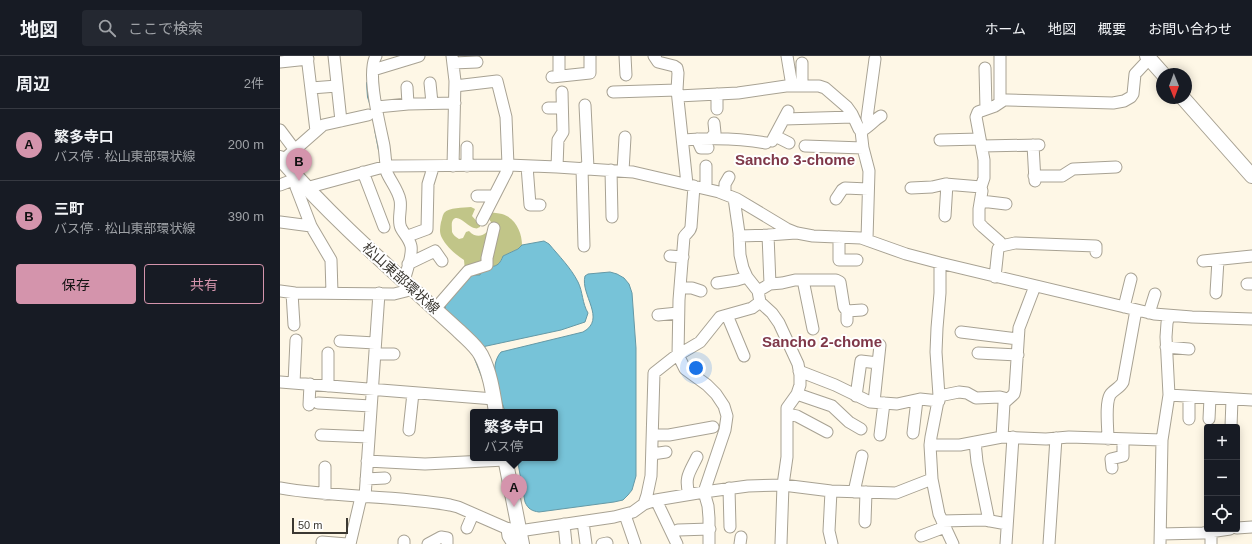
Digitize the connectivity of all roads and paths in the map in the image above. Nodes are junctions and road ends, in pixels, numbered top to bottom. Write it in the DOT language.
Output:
graph roads {
  1 [pos="334,56"];
  2 [pos="376,56"];
  3 [pos="419,56"];
  4 [pos="559,56"];
  5 [pos="590,56"];
  6 [pos="625,56"];
  7 [pos="654,56"];
  8 [pos="787,56"];
  9 [pos="1000,56"];
  10 [pos="308,57"];
  11 [pos="1148,57"];
  12 [pos="875,59"];
  13 [pos="453,60"];
  14 [pos="280,62"];
  15 [pos="477,62"];
  16 [pos="802,63"];
  17 [pos="985,68"];
  18 [pos="1158,68"];
  19 [pos="373,70"];
  20 [pos="626,75"];
  21 [pos="430,83"];
  22 [pos="338,86"];
  23 [pos="455,86"];
  24 [pos="797,86"];
  25 [pos="407,87"];
  26 [pos="311,88"];
  27 [pos="562,92"];
  28 [pos="613,92"];
  29 [pos="678,93"];
  30 [pos="717,94"];
  31 [pos="1000,102"];
  32 [pos="432,103"];
  33 [pos="455,103"];
  34 [pos="408,104"];
  35 [pos="1189,104"];
  36 [pos="585,105"];
  37 [pos="548,108"];
  38 [pos="562,108"];
  39 [pos="717,109"];
  40 [pos="986,109"];
  41 [pos="372,111"];
  42 [pos="881,116"];
  43 [pos="853,117"];
  44 [pos="341,121"];
  45 [pos="714,123"];
  46 [pos="865,127"];
  47 [pos="280,130"];
  48 [pos="316,131"];
  49 [pos="625,137"];
  50 [pos="683,140"];
  51 [pos="771,140"];
  52 [pos="940,140"];
  53 [pos="981,142"];
  54 [pos="710,143"];
  55 [pos="790,143"];
  56 [pos="805,146"];
  57 [pos="467,147"];
  58 [pos="864,148"];
  59 [pos="295,150"];
  60 [pos="281,160"];
  61 [pos="508,165"];
  62 [pos="387,166"];
  63 [pos="433,166"];
  64 [pos="453,166"];
  65 [pos="467,166"];
  66 [pos="527,166"];
  67 [pos="706,166"];
  68 [pos="557,167"];
  69 [pos="1116,167"];
  70 [pos="585,168"];
  71 [pos="611,170"];
  72 [pos="623,171"];
  73 [pos="363,172"];
  74 [pos="1252,176"];
  75 [pos="729,177"];
  76 [pos="301,183"];
  77 [pos="947,184"];
  78 [pos="690,185"];
  79 [pos="280,186"];
  80 [pos="981,187"];
  81 [pos="706,188"];
  82 [pos="868,188"];
  83 [pos="911,188"];
  84 [pos="476,196"];
  85 [pos="494,196"];
  86 [pos="730,196"];
  87 [pos="836,199"];
  88 [pos="981,201"];
  89 [pos="1006,204"];
  90 [pos="540,205"];
  91 [pos="945,216"];
  92 [pos="612,217"];
  93 [pos="482,220"];
  94 [pos="280,222"];
  95 [pos="311,226"];
  96 [pos="384,227"];
  97 [pos="494,228"];
  98 [pos="797,233"];
  99 [pos="408,236"];
  100 [pos="739,236"];
  101 [pos="768,236"];
  102 [pos="839,237"];
  103 [pos="867,239"];
  104 [pos="583,246"];
  105 [pos="1001,246"];
  106 [pos="1096,252"];
  107 [pos="670,256"];
  108 [pos="1252,256"];
  109 [pos="683,257"];
  110 [pos="857,260"];
  111 [pos="1218,260"];
  112 [pos="442,261"];
  113 [pos="1203,261"];
  114 [pos="940,263"];
  115 [pos="408,264"];
  116 [pos="747,277"];
  117 [pos="995,277"];
  118 [pos="1131,279"];
  119 [pos="803,280"];
  120 [pos="717,283"];
  121 [pos="407,284"];
  122 [pos="770,284"];
  123 [pos="1034,286"];
  124 [pos="681,288"];
  125 [pos="280,291"];
  126 [pos="701,291"];
  127 [pos="292,293"];
  128 [pos="332,293"];
  129 [pos="378,293"];
  130 [pos="1216,293"];
  131 [pos="1155,294"];
  132 [pos="759,297"];
  133 [pos="1124,307"];
  134 [pos="435,309"];
  135 [pos="862,310"];
  136 [pos="1136,310"];
  137 [pos="678,313"];
  138 [pos="1149,313"];
  139 [pos="658,315"];
  140 [pos="728,315"];
  141 [pos="1169,316"];
  142 [pos="1252,319"];
  143 [pos="294,325"];
  144 [pos="813,329"];
  145 [pos="961,332"];
  146 [pos="1018,339"];
  147 [pos="296,340"];
  148 [pos="340,341"];
  149 [pos="880,345"];
  150 [pos="1166,347"];
  151 [pos="375,348"];
  152 [pos="1189,349"];
  153 [pos="328,353"];
  154 [pos="739,353"];
  155 [pos="978,353"];
  156 [pos="394,354"];
  157 [pos="678,355"];
  158 [pos="1018,355"];
  159 [pos="878,363"];
  160 [pos="799,371"];
  161 [pos="280,382"];
  162 [pos="294,383"];
  163 [pos="310,384"];
  164 [pos="328,386"];
  165 [pos="372,389"];
  166 [pos="413,393"];
  167 [pos="797,394"];
  168 [pos="1169,395"];
  169 [pos="856,396"];
  170 [pos="1189,397"];
  171 [pos="1210,398"];
  172 [pos="939,399"];
  173 [pos="1232,399"];
  174 [pos="917,400"];
  175 [pos="1006,400"];
  176 [pos="1252,400"];
  177 [pos="879,403"];
  178 [pos="371,406"];
  179 [pos="495,406"];
  180 [pos="787,414"];
  181 [pos="1189,419"];
  182 [pos="1209,419"];
  183 [pos="1232,424"];
  184 [pos="713,427"];
  185 [pos="861,429"];
  186 [pos="409,430"];
  187 [pos="827,432"];
  188 [pos="913,433"];
  189 [pos="321,435"];
  190 [pos="653,435"];
  191 [pos="880,435"];
  192 [pos="369,437"];
  193 [pos="1007,437"];
  194 [pos="1056,438"];
  195 [pos="1108,439"];
  196 [pos="1123,440"];
  197 [pos="1162,440"];
  198 [pos="975,442"];
  199 [pos="930,445"];
  200 [pos="666,452"];
  201 [pos="652,454"];
  202 [pos="862,456"];
  203 [pos="697,457"];
  204 [pos="367,461"];
  205 [pos="473,461"];
  206 [pos="505,461"];
  207 [pos="325,467"];
  208 [pos="1112,468"];
  209 [pos="385,478"];
  210 [pos="366,479"];
  211 [pos="932,479"];
  212 [pos="783,485"];
  213 [pos="280,488"];
  214 [pos="729,488"];
  215 [pos="831,491"];
  216 [pos="704,492"];
  217 [pos="860,492"];
  218 [pos="325,494"];
  219 [pos="689,494"];
  220 [pos="363,497"];
  221 [pos="656,500"];
  222 [pos="644,504"];
  223 [pos="473,514"];
  224 [pos="625,515"];
  225 [pos="989,521"];
  226 [pos="583,522"];
  227 [pos="865,522"];
  228 [pos="564,524"];
  229 [pos="944,524"];
  230 [pos="1007,524"];
  231 [pos="730,527"];
  232 [pos="1252,527"];
  233 [pos="467,528"];
  234 [pos="1240,528"];
  235 [pos="710,530"];
  236 [pos="1211,532"];
  237 [pos="672,533"];
  238 [pos="516,534"];
  239 [pos="921,536"];
  240 [pos="1160,539"];
  241 [pos="322,542"];
  242 [pos="451,542"];
  243 [pos="347,544"];
  244 [pos="350,544"];
  245 [pos="428,544"];
  246 [pos="513,544"];
  247 [pos="566,544"];
  248 [pos="586,544"];
  249 [pos="635,544"];
  250 [pos="677,544"];
  251 [pos="709,544"];
  252 [pos="781,544"];
  253 [pos="832,544"];
  254 [pos="953,544"];
  255 [pos="1006,544"];
  256 [pos="1048,544"];
  257 [pos="1211,544"];
  1 -- 22 [label="street"];
  2 -- 19 [label="street"];
  3 -- 19 [label="street"];
  4 -- 5 [label="street"];
  6 -- 20 [label="street"];
  7 -- 29 [label="street"];
  8 -- 24 [label="street"];
  9 -- 31 [label="street"];
  10 -- 14 [label="street"];
  10 -- 26 [label="street"];
  11 -- 18 [label="main road"];
  11 -- 31 [label="street"];
  12 -- 46 [label="street"];
  13 -- 15 [label="street"];
  13 -- 23 [label="street"];
  16 -- 24 [label="street"];
  17 -- 40 [label="street"];
  19 -- 41 [label="street"];
  21 -- 32 [label="street"];
  22 -- 26 [label="street"];
  22 -- 44 [label="street"];
  23 -- 33 [label="street"];
  23 -- 61 [label="street"];
  24 -- 30 [label="street"];
  24 -- 43 [label="street"];
  25 -- 34 [label="street"];
  26 -- 48 [label="street"];
  27 -- 38 [label="street"];
  28 -- 29 [label="street"];
  29 -- 30 [label="street"];
  29 -- 50 [label="street"];
  30 -- 39 [label="street"];
  31 -- 40 [label="street"];
  32 -- 33 [label="street"];
  32 -- 34 [label="street"];
  33 -- 64 [label="street"];
  34 -- 41 [label="street"];
  35 -- 74 [label="main road"];
  36 -- 70 [label="street"];
  37 -- 38 [label="street"];
  38 -- 68 [label="street"];
  40 -- 53 [label="street"];
  41 -- 44 [label="street"];
  41 -- 62 [label="street"];
  42 -- 46 [label="street"];
  43 -- 46 [label="street"];
  43 -- 51 [label="street"];
  44 -- 48 [label="street"];
  45 -- 54 [label="street"];
  46 -- 58 [label="street"];
  47 -- 59 [label="street"];
  48 -- 59 [label="street"];
  49 -- 72 [label="street"];
  50 -- 54 [label="street"];
  50 -- 78 [label="street"];
  51 -- 54 [label="street"];
  51 -- 55 [label="street"];
  52 -- 53 [label="street"];
  53 -- 69 [label="street"];
  53 -- 80 [label="street"];
  56 -- 58 [label="street"];
  57 -- 65 [label="street"];
  58 -- 82 [label="street"];
  59 -- 60 [label="street"];
  60 -- 76 [label="main road, 松山東部環状線"];
  61 -- 65 [label="street"];
  61 -- 66 [label="street"];
  61 -- 85 [label="street"];
  62 -- 63 [label="street"];
  62 -- 73 [label="street"];
  62 -- 99 [label="street"];
  63 -- 64 [label="street"];
  63 -- 99 [label="street"];
  64 -- 65 [label="street"];
  66 -- 68 [label="street"];
  66 -- 90 [label="street"];
  67 -- 81 [label="street"];
  68 -- 70 [label="street"];
  70 -- 71 [label="street"];
  70 -- 104 [label="street"];
  71 -- 72 [label="street"];
  71 -- 92 [label="street"];
  72 -- 78 [label="street"];
  73 -- 76 [label="street"];
  73 -- 96 [label="street"];
  75 -- 86 [label="street"];
  76 -- 79 [label="street"];
  76 -- 95 [label="street"];
  76 -- 121 [label="main road, 松山東部環状線"];
  77 -- 80 [label="street"];
  77 -- 83 [label="street"];
  77 -- 91 [label="street"];
  78 -- 81 [label="street"];
  78 -- 109 [label="street"];
  80 -- 88 [label="street"];
  81 -- 86 [label="street"];
  82 -- 87 [label="street"];
  82 -- 103 [label="street"];
  84 -- 85 [label="street"];
  85 -- 93 [label="street"];
  86 -- 98 [label="street"];
  86 -- 100 [label="street"];
  88 -- 89 [label="street"];
  88 -- 105 [label="street"];
  94 -- 95 [label="street"];
  95 -- 128 [label="street"];
  97 -- 134 [label="street"];
  98 -- 101 [label="street"];
  98 -- 102 [label="street"];
  99 -- 115 [label="street"];
  100 -- 101 [label="street"];
  100 -- 116 [label="street"];
  101 -- 122 [label="street"];
  102 -- 103 [label="street"];
  102 -- 110 [label="street"];
  103 -- 114 [label="street"];
  105 -- 106 [label="street"];
  105 -- 117 [label="street"];
  107 -- 109 [label="street"];
  108 -- 111 [label="street"];
  109 -- 124 [label="street"];
  111 -- 113 [label="street"];
  111 -- 130 [label="street"];
  112 -- 115 [label="street"];
  114 -- 117 [label="street"];
  114 -- 172 [label="street"];
  115 -- 121 [label="street"];
  116 -- 120 [label="street"];
  116 -- 132 [label="street"];
  117 -- 123 [label="street"];
  118 -- 133 [label="street"];
  119 -- 122 [label="street"];
  119 -- 135 [label="street"];
  119 -- 144 [label="street"];
  121 -- 129 [label="street"];
  121 -- 134 [label="main road, 松山東部環状線"];
  122 -- 132 [label="street"];
  123 -- 133 [label="street"];
  123 -- 146 [label="street"];
  124 -- 126 [label="street"];
  124 -- 137 [label="street"];
  125 -- 127 [label="street"];
  127 -- 128 [label="street"];
  127 -- 143 [label="street"];
  128 -- 129 [label="street"];
  129 -- 151 [label="street"];
  131 -- 138 [label="street"];
  132 -- 140 [label="street"];
  132 -- 160 [label="street"];
  133 -- 136 [label="street"];
  134 -- 179 [label="main road, 松山東部環状線"];
  136 -- 138 [label="street"];
  136 -- 195 [label="street"];
  137 -- 139 [label="street"];
  137 -- 157 [label="street"];
  138 -- 141 [label="street"];
  140 -- 154 [label="street"];
  140 -- 157 [label="street"];
  141 -- 142 [label="street"];
  141 -- 150 [label="street"];
  145 -- 146 [label="street"];
  146 -- 158 [label="street"];
  147 -- 162 [label="street"];
  148 -- 151 [label="street"];
  149 -- 159 [label="street"];
  150 -- 152 [label="street"];
  150 -- 168 [label="street"];
  151 -- 156 [label="street"];
  151 -- 165 [label="street"];
  153 -- 164 [label="street"];
  155 -- 158 [label="street"];
  157 -- 190 [label="street"];
  157 -- 216 [label="street"];
  158 -- 175 [label="street"];
  159 -- 169 [label="street"];
  159 -- 177 [label="street"];
  160 -- 167 [label="street"];
  160 -- 169 [label="street"];
  161 -- 162 [label="street"];
  162 -- 163 [label="street"];
  163 -- 164 [label="street"];
  163 -- 178 [label="street"];
  164 -- 165 [label="street"];
  165 -- 166 [label="street"];
  165 -- 178 [label="street"];
  166 -- 179 [label="street"];
  166 -- 186 [label="street"];
  167 -- 180 [label="street"];
  167 -- 185 [label="street"];
  168 -- 170 [label="street"];
  168 -- 197 [label="street"];
  169 -- 177 [label="street"];
  170 -- 171 [label="street"];
  170 -- 181 [label="street"];
  171 -- 173 [label="street"];
  171 -- 182 [label="street"];
  172 -- 174 [label="street"];
  172 -- 175 [label="street"];
  172 -- 199 [label="street"];
  173 -- 176 [label="street"];
  173 -- 183 [label="street"];
  174 -- 177 [label="street"];
  174 -- 188 [label="street"];
  175 -- 193 [label="street"];
  177 -- 191 [label="street"];
  178 -- 192 [label="street"];
  180 -- 187 [label="street"];
  180 -- 212 [label="street"];
  184 -- 190 [label="street"];
  189 -- 192 [label="street"];
  190 -- 201 [label="street"];
  192 -- 204 [label="street"];
  193 -- 194 [label="street"];
  193 -- 198 [label="street"];
  193 -- 230 [label="street"];
  194 -- 195 [label="street"];
  194 -- 256 [label="street"];
  195 -- 196 [label="street"];
  196 -- 197 [label="street"];
  196 -- 208 [label="street"];
  197 -- 240 [label="street"];
  198 -- 199 [label="street"];
  198 -- 225 [label="street"];
  199 -- 211 [label="street"];
  200 -- 201 [label="street"];
  201 -- 222 [label="street"];
  202 -- 217 [label="street"];
  203 -- 219 [label="street"];
  204 -- 205 [label="street"];
  204 -- 210 [label="street"];
  206 -- 238 [label="main road"];
  207 -- 218 [label="street"];
  209 -- 210 [label="street"];
  210 -- 220 [label="street"];
  211 -- 217 [label="street"];
  211 -- 229 [label="street"];
  212 -- 214 [label="street"];
  212 -- 215 [label="street"];
  212 -- 252 [label="street"];
  213 -- 218 [label="street"];
  214 -- 216 [label="street"];
  214 -- 231 [label="street"];
  215 -- 217 [label="street"];
  215 -- 253 [label="street"];
  216 -- 219 [label="street"];
  216 -- 235 [label="street"];
  217 -- 227 [label="street"];
  218 -- 220 [label="street"];
  219 -- 221 [label="street"];
  220 -- 223 [label="street"];
  220 -- 244 [label="street"];
  221 -- 222 [label="street"];
  221 -- 237 [label="street"];
  222 -- 224 [label="street"];
  223 -- 233 [label="street"];
  223 -- 238 [label="street"];
  224 -- 226 [label="street"];
  224 -- 249 [label="street"];
  225 -- 229 [label="street"];
  225 -- 230 [label="street"];
  226 -- 228 [label="street"];
  226 -- 248 [label="street"];
  228 -- 238 [label="street"];
  228 -- 247 [label="street"];
  229 -- 239 [label="street"];
  229 -- 254 [label="street"];
  230 -- 255 [label="street"];
  232 -- 234 [label="street"];
  235 -- 237 [label="street"];
  235 -- 251 [label="street"];
  236 -- 240 [label="street"];
  236 -- 257 [label="street"];
  237 -- 250 [label="street"];
  238 -- 246 [label="street"];
  241 -- 243 [label="street"];
  242 -- 245 [label="street"];
}
